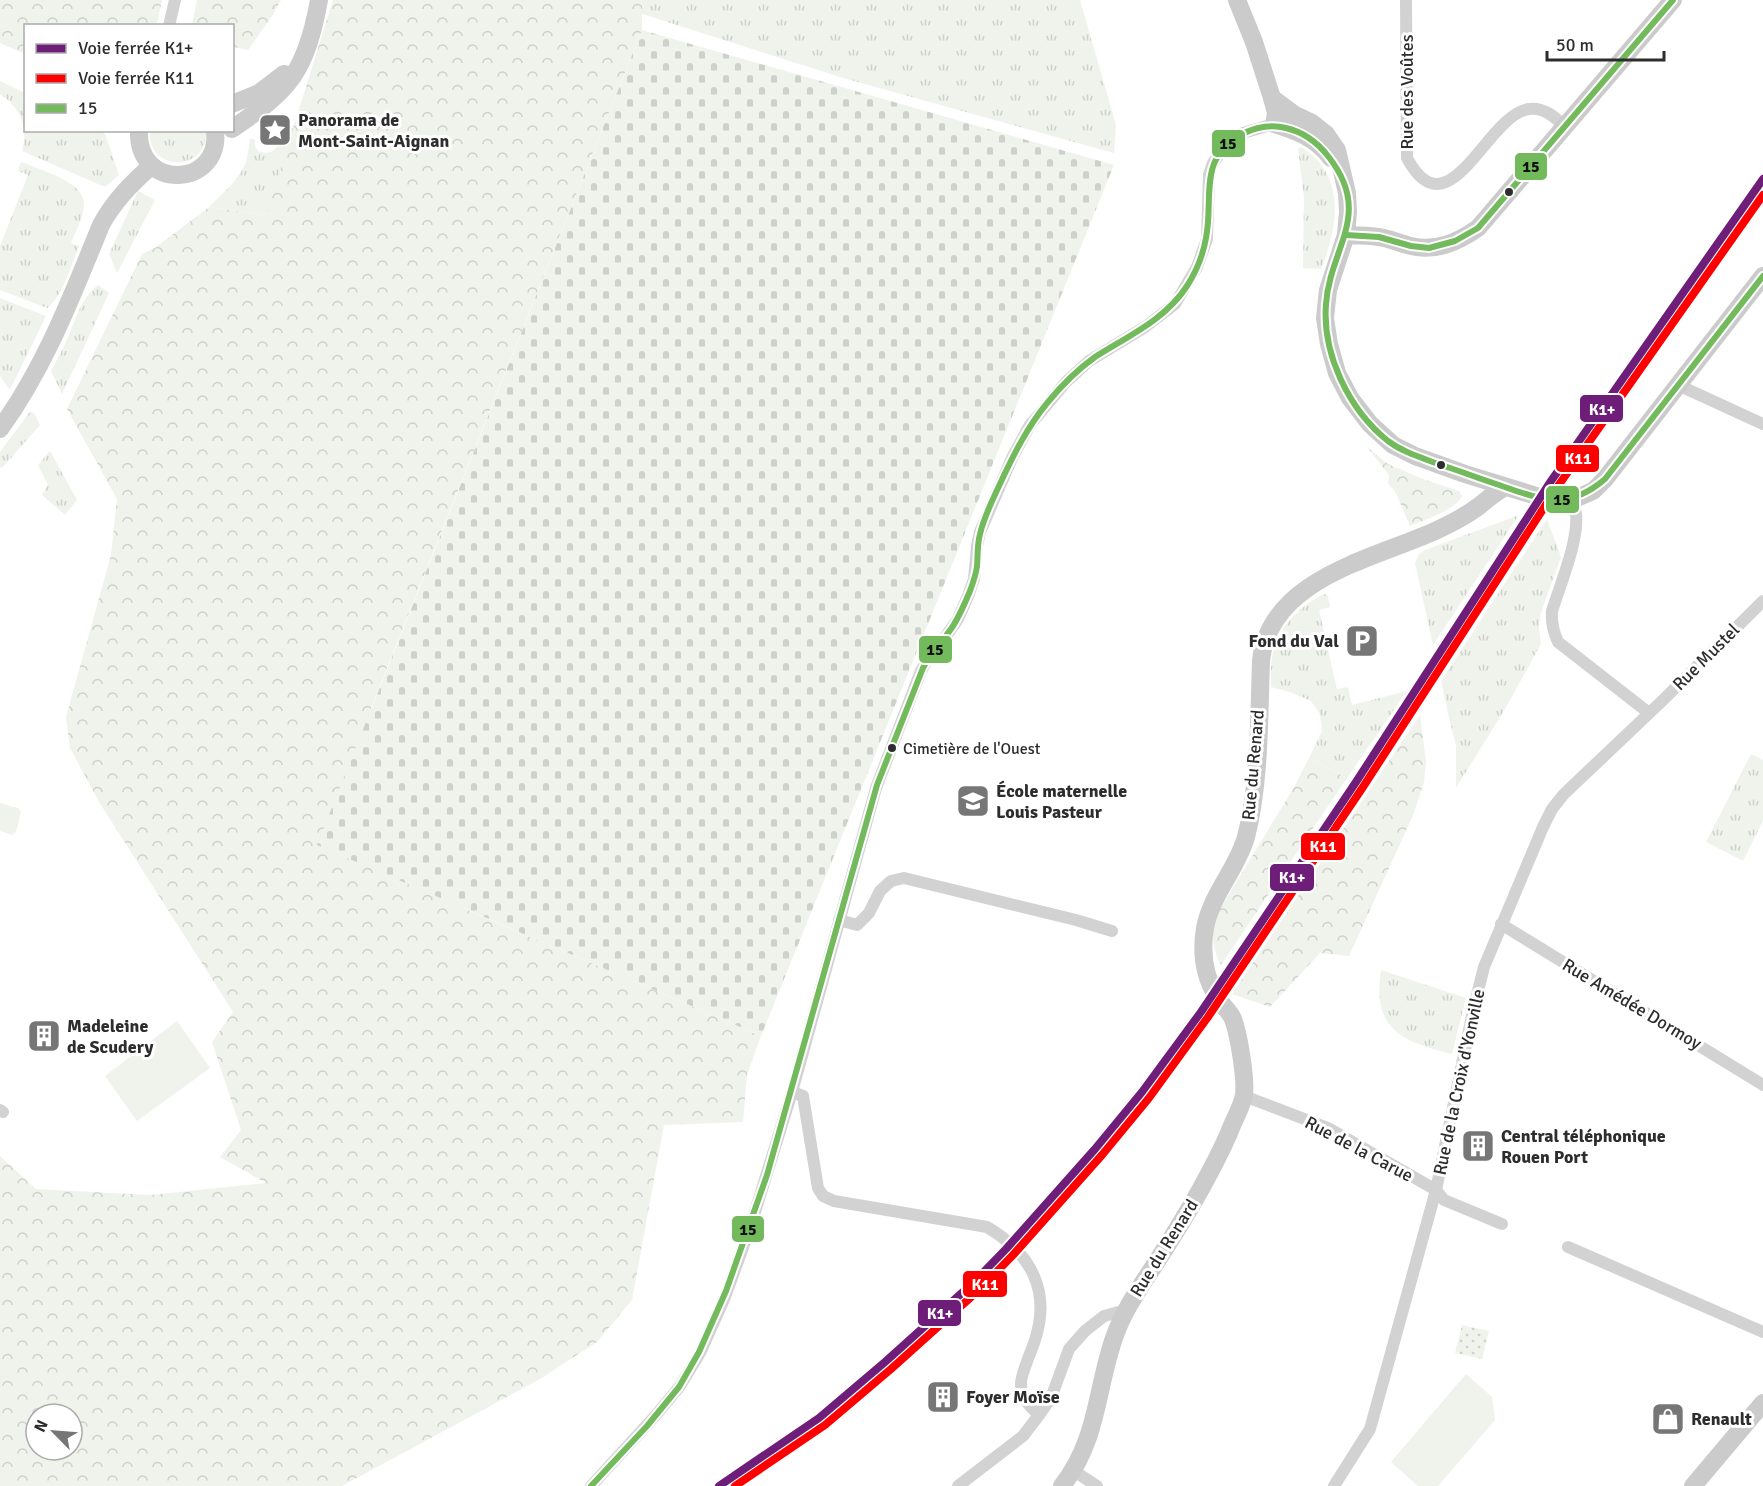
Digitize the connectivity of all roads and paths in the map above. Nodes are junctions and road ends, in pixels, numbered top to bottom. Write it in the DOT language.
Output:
graph roads {
  1 [pos="175,0"];
  2 [pos="319,0"];
  3 [pos="1237,0"];
  4 [pos="1406,0"];
  5 [pos="1673,0"];
  6 [pos="169,24"];
  7 [pos="303,56"];
  8 [pos="1272,98"];
  9 [pos="234,104"];
  10 [pos="1274,124"];
  11 [pos="1565,127"];
  12 [pos="234,129"];
  13 [pos="139,132"];
  14 [pos="215,136"];
  15 [pos="151,166"];
  16 [pos="1342,178"];
  17 [pos="1346,235"];
  18 [pos="1763,276"];
  19 [pos="1677,385"];
  20 [pos="1763,424"];
  21 [pos="0,429"];
  22 [pos="1504,487"];
  23 [pos="1572,500"];
  24 [pos="1763,601"];
  25 [pos="1649,713"];
  26 [pos="839,920"];
  27 [pos="1501,924"];
  28 [pos="1112,931"];
  29 [pos="1763,1084"];
  30 [pos="792,1092"];
  31 [pos="1244,1096"];
  32 [pos="1436,1190"];
  33 [pos="1502,1224"];
  34 [pos="1568,1247"];
  35 [pos="1126,1310"];
  36 [pos="1763,1332"];
  37 [pos="1763,1403"];
  38 [pos="1039,1415"];
  39 [pos="1074,1471"];
  40 [pos="1697,1485"];
  41 [pos="591,1486"];
  42 [pos="958,1486"];
  43 [pos="1062,1486"];
  44 [pos="1097,1486"];
  45 [pos="1334,1486"];
  1 -- 6 [label="street"];
  2 -- 7 [label="street"];
  3 -- 8 [label="street"];
  4 -- 11 [label="street, Rue des Voûtes"];
  5 -- 11 [label="street"];
  7 -- 9 [label="street"];
  7 -- 12 [label="street"];
  8 -- 10 [label="street"];
  8 -- 16 [label="street"];
  10 -- 16 [label="street"];
  10 -- 26 [label="street"];
  11 -- 17 [label="street"];
  13 -- 15 [label="street"];
  14 -- 15 [label="street"];
  15 -- 21 [label="street"];
  16 -- 17 [label="street"];
  17 -- 22 [label="street"];
  18 -- 19 [label="street"];
  19 -- 20 [label="street"];
  19 -- 23 [label="street"];
  22 -- 23 [label="street"];
  22 -- 31 [label="street, Rue du Renard"];
  23 -- 25 [label="street"];
  24 -- 25 [label="street, Rue Mustel"];
  25 -- 27 [label="street, Rue de la Croix d'Yonville"];
  26 -- 28 [label="street"];
  26 -- 30 [label="street"];
  27 -- 29 [label="street, Rue Amédée Dormoy"];
  27 -- 32 [label="street, Rue de la Croix d'Yonville"];
  30 -- 38 [label="street"];
  30 -- 41 [label="street"];
  31 -- 32 [label="street, Rue de la Carue"];
  31 -- 35 [label="street, Rue du Renard"];
  32 -- 33 [label="street, Rue de la Carue"];
  32 -- 45 [label="street, Rue de la Croix d'Yonville"];
  34 -- 36 [label="street"];
  35 -- 38 [label="street"];
  35 -- 39 [label="street, Rue du Renard"];
  37 -- 40 [label="street"];
  38 -- 42 [label="street"];
  39 -- 43 [label="street, Rue du Renard"];
  39 -- 44 [label="street"];
}
